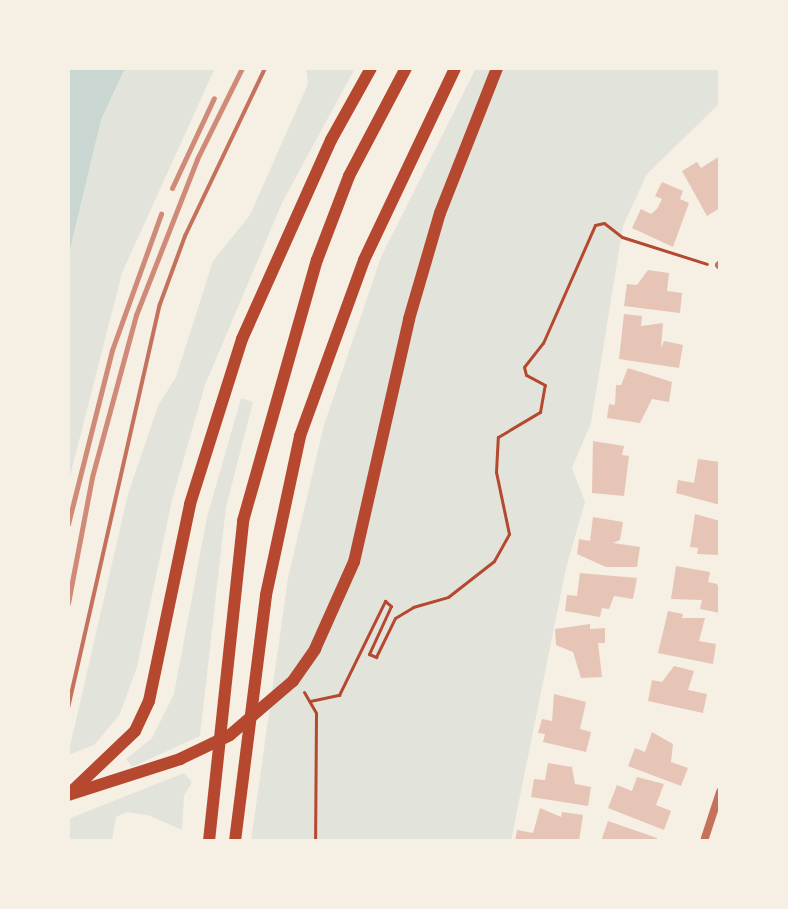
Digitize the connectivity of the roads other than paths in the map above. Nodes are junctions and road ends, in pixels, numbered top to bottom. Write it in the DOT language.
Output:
graph roads {
  1 [pos="265,68"];
  2 [pos="371,68"];
  3 [pos="406,68"];
  4 [pos="455,68"];
  5 [pos="497,68"];
  6 [pos="68,708"];
  7 [pos="720,792"];
  8 [pos="68,795"];
  9 [pos="209,841"];
  10 [pos="235,841"];
  11 [pos="704,841"];
  1 -- 6 [label="lane"];
  2 -- 8 [label="main road"];
  3 -- 9 [label="main road"];
  4 -- 10 [label="main road"];
  5 -- 8 [label="main road"];
  7 -- 11 [label="street"];
}
